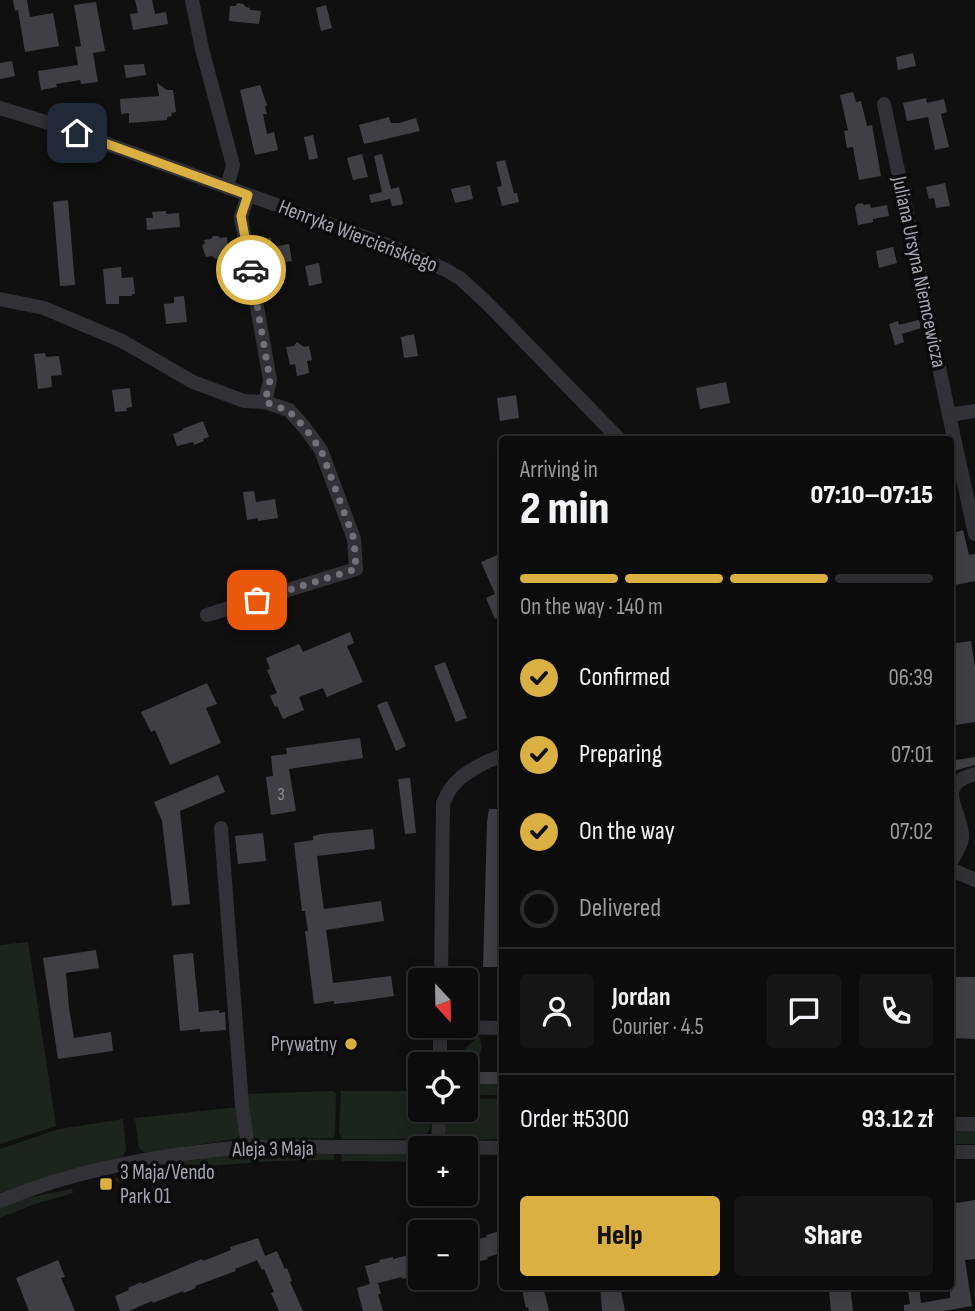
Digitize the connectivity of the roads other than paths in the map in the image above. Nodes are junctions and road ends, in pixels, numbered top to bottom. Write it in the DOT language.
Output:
graph roads {
  1 [pos="192,0"];
  2 [pos="884,104"];
  3 [pos="0,108"];
  4 [pos="227,187"];
  5 [pos="248,195"];
  6 [pos="0,299"];
  7 [pos="265,402"];
  8 [pos="975,411"];
  9 [pos="949,415"];
  10 [pos="616,436"];
  11 [pos="954,436"];
  12 [pos="954,438"];
  13 [pos="975,534"];
  14 [pos="207,615"];
  15 [pos="499,757"];
  16 [pos="975,774"];
  17 [pos="954,789"];
  18 [pos="954,808"];
  19 [pos="221,828"];
  20 [pos="954,856"];
  21 [pos="954,871"];
  22 [pos="975,880"];
  23 [pos="441,968"];
  24 [pos="478,1027"];
  25 [pos="499,1028"];
  26 [pos="954,1124"];
  27 [pos="975,1124"];
  28 [pos="248,1147"];
  29 [pos="408,1147"];
  30 [pos="478,1147"];
  31 [pos="499,1147"];
  32 [pos="954,1152"];
  33 [pos="975,1152"];
  34 [pos="3,1200"];
  1 -- 4 [label="street"];
  2 -- 9 [label="street, Juliana Ursyna Niemcewicza"];
  3 -- 4 [label="street, Henryka Wiercieńskiego"];
  4 -- 5 [label="street, Henryka Wiercieńskiego"];
  5 -- 7 [label="street"];
  5 -- 10 [label="street, Henryka Wiercieńskiego"];
  6 -- 7 [label="street"];
  7 -- 14 [label="street"];
  8 -- 9 [label="street"];
  9 -- 11 [label="street, Juliana Ursyna Niemcewicza"];
  12 -- 13 [label="street, Juliana Ursyna Niemcewicza"];
  15 -- 23 [label="street"];
  16 -- 17 [label="street"];
  18 -- 20 [label="street"];
  19 -- 28 [label="street"];
  21 -- 22 [label="street"];
  24 -- 25 [label="street"];
  26 -- 27 [label="street"];
  28 -- 29 [label="street, Aleja 3 Maja"];
  28 -- 34 [label="street, Aleja 3 Maja"];
  30 -- 31 [label="street, Aleja 3 Maja"];
  32 -- 33 [label="street"];
}
